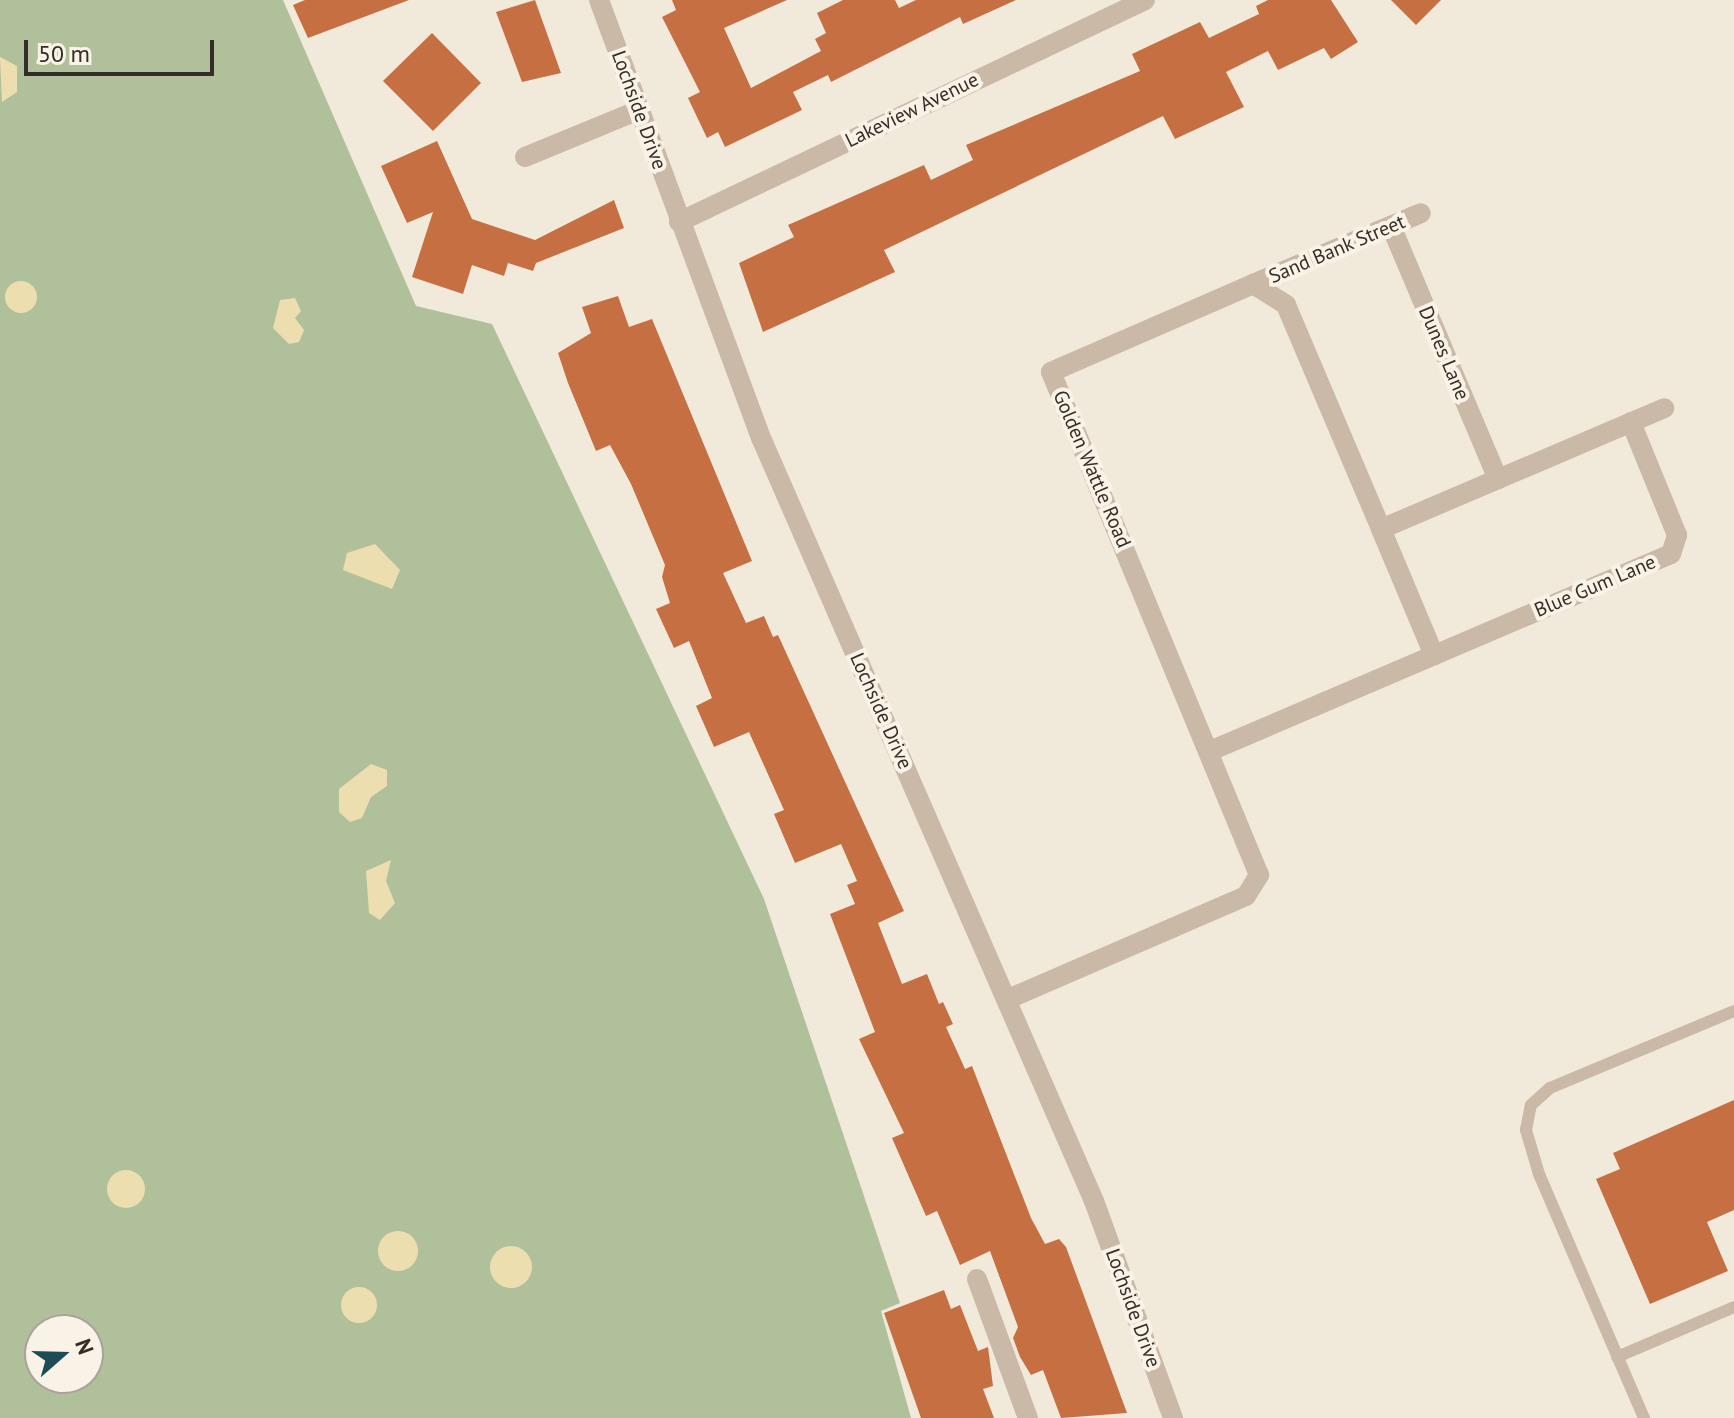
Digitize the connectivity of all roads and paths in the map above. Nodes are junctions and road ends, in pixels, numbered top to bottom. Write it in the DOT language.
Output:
graph roads {
  1 [pos="599,0"];
  2 [pos="1145,0"];
  3 [pos="639,110"];
  4 [pos="525,157"];
  5 [pos="1421,213"];
  6 [pos="679,222"];
  7 [pos="1391,226"];
  8 [pos="1253,284"];
  9 [pos="1664,408"];
  10 [pos="1631,422"];
  11 [pos="1498,479"];
  12 [pos="1381,529"];
  13 [pos="1434,655"];
  14 [pos="1210,751"];
  15 [pos="1008,999"];
  16 [pos="1734,1011"];
  17 [pos="977,1279"];
  18 [pos="1734,1307"];
  19 [pos="1617,1357"];
  20 [pos="1028,1418"];
  21 [pos="1173,1418"];
  22 [pos="1644,1418"];
  1 -- 3 [label="street, Lochside Drive"];
  2 -- 6 [label="street, Lakeview Avenue"];
  3 -- 4 [label="street"];
  3 -- 6 [label="street, Lochside Drive"];
  5 -- 7 [label="street, Sand Bank Street"];
  6 -- 15 [label="street, Lochside Drive"];
  7 -- 8 [label="street, Sand Bank Street"];
  7 -- 11 [label="street, Dunes Lane"];
  8 -- 12 [label="street"];
  8 -- 14 [label="street, Golden Wattle Road"];
  9 -- 10 [label="street"];
  10 -- 11 [label="street"];
  10 -- 13 [label="street, Blue Gum Lane"];
  11 -- 12 [label="street"];
  12 -- 13 [label="street"];
  13 -- 14 [label="street, Blue Gum Lane"];
  14 -- 15 [label="street, Golden Wattle Road"];
  15 -- 21 [label="street, Lochside Drive"];
  16 -- 19 [label="lane"];
  17 -- 20 [label="street"];
  18 -- 19 [label="lane"];
  19 -- 22 [label="lane"];
}
